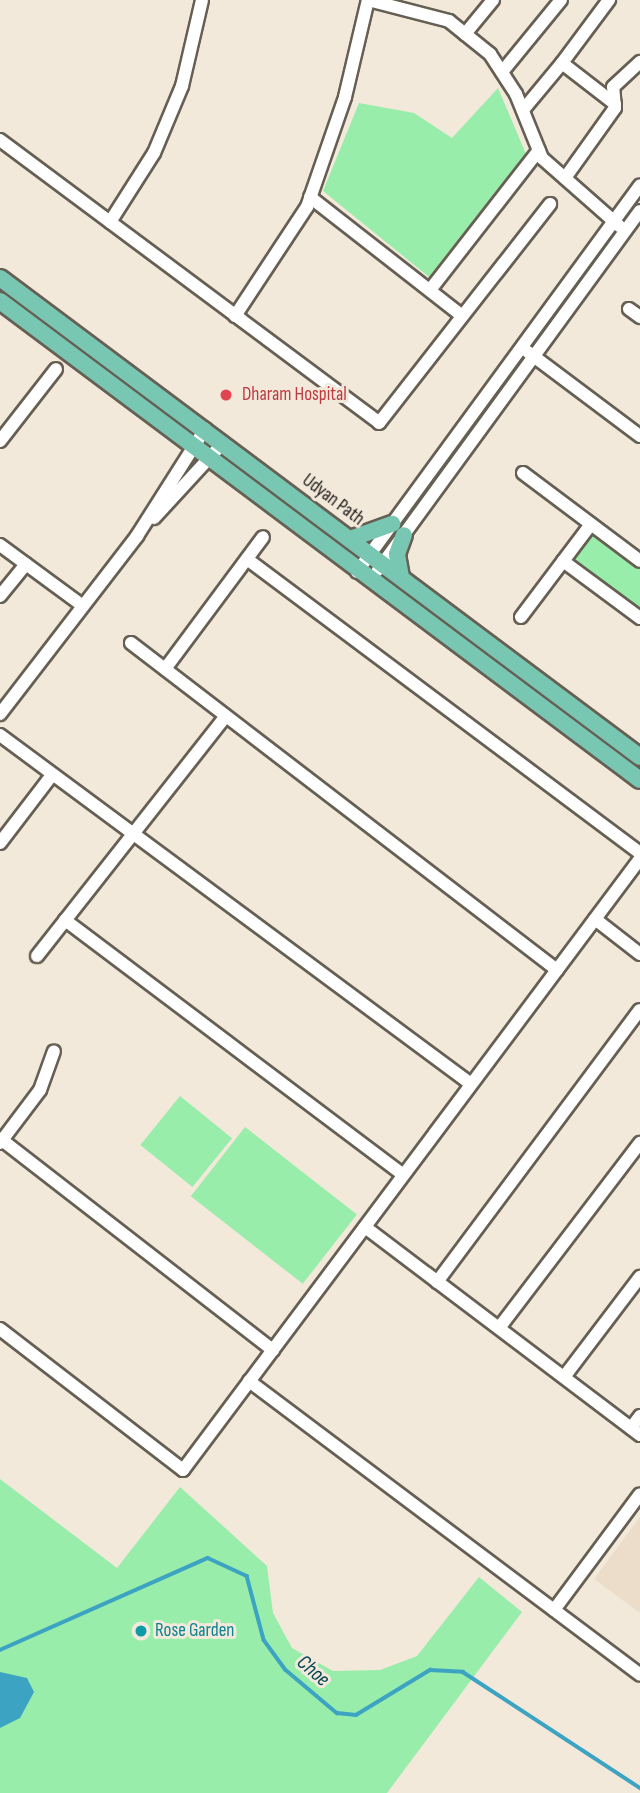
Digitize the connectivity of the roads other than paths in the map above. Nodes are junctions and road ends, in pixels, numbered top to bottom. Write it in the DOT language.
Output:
graph roads {
  1 [pos="202,0"];
  2 [pos="368,0"];
  3 [pos="494,0"];
  4 [pos="561,0"];
  5 [pos="609,0"];
  6 [pos="466,34"];
  7 [pos="640,62"];
  8 [pos="562,63"];
  9 [pos="502,72"];
  10 [pos="616,104"];
  11 [pos="523,110"];
  12 [pos="0,140"];
  13 [pos="539,150"];
  14 [pos="565,178"];
  15 [pos="640,186"];
  16 [pos="310,197"];
  17 [pos="550,204"];
  18 [pos="640,211"];
  19 [pos="110,222"];
  20 [pos="614,222"];
  21 [pos="625,232"];
  22 [pos="0,278"];
  23 [pos="430,290"];
  24 [pos="0,301"];
  25 [pos="461,314"];
  26 [pos="236,316"];
  27 [pos="522,347"];
  28 [pos="534,356"];
  29 [pos="56,369"];
  30 [pos="205,429"];
  31 [pos="640,436"];
  32 [pos="0,441"];
  33 [pos="193,443"];
  34 [pos="223,443"];
  35 [pos="212,458"];
  36 [pos="523,473"];
  37 [pos="591,524"];
  38 [pos="398,529"];
  39 [pos="137,536"];
  40 [pos="263,537"];
  41 [pos="350,539"];
  42 [pos="0,545"];
  43 [pos="376,558"];
  44 [pos="247,559"];
  45 [pos="563,561"];
  46 [pos="640,561"];
  47 [pos="26,564"];
  48 [pos="363,577"];
  49 [pos="401,577"];
  50 [pos="0,596"];
  51 [pos="83,606"];
  52 [pos="521,617"];
  53 [pos="640,618"];
  54 [pos="131,643"];
  55 [pos="165,669"];
  56 [pos="0,714"];
  57 [pos="226,716"];
  58 [pos="0,735"];
  59 [pos="640,757"];
  60 [pos="52,775"];
  61 [pos="640,780"];
  62 [pos="132,834"];
  63 [pos="0,844"];
  64 [pos="640,856"];
  65 [pos="595,919"];
  66 [pos="65,920"];
  67 [pos="640,954"];
  68 [pos="37,956"];
  69 [pos="557,970"];
  70 [pos="640,1010"];
  71 [pos="54,1051"];
  72 [pos="471,1084"];
  73 [pos="1,1141"];
  74 [pos="640,1143"];
  75 [pos="403,1175"];
  76 [pos="365,1227"];
  77 [pos="640,1277"];
  78 [pos="437,1282"];
  79 [pos="499,1328"];
  80 [pos="0,1329"];
  81 [pos="273,1350"];
  82 [pos="564,1377"];
  83 [pos="249,1381"];
  84 [pos="640,1416"];
  85 [pos="635,1432"];
  86 [pos="640,1494"];
  87 [pos="554,1610"];
  88 [pos="640,1675"];
  1 -- 19 [label="street"];
  2 -- 6 [label="street"];
  2 -- 16 [label="street"];
  3 -- 6 [label="street"];
  4 -- 9 [label="street"];
  5 -- 8 [label="street"];
  6 -- 9 [label="street"];
  7 -- 10 [label="street"];
  8 -- 10 [label="street"];
  8 -- 11 [label="street"];
  9 -- 11 [label="street"];
  10 -- 14 [label="street"];
  11 -- 13 [label="street"];
  12 -- 19 [label="street"];
  13 -- 14 [label="street"];
  13 -- 23 [label="street"];
  14 -- 20 [label="street"];
  15 -- 20 [label="street"];
  16 -- 23 [label="street"];
  16 -- 26 [label="street"];
  17 -- 25 [label="street"];
  18 -- 21 [label="street"];
  19 -- 26 [label="street"];
  20 -- 21 [label="street"];
  20 -- 27 [label="street"];
  21 -- 28 [label="street"];
  22 -- 30 [label="main road, Udyan Path"];
  23 -- 25 [label="street"];
  24 -- 33 [label="main road"];
  25 -- 26 [label="street"];
  27 -- 28 [label="street"];
  27 -- 38 [label="street"];
  28 -- 31 [label="street"];
  28 -- 38 [label="street"];
  29 -- 32 [label="street"];
  30 -- 33 [label="street"];
  30 -- 34 [label="main road, Udyan Path"];
  33 -- 35 [label="main road"];
  33 -- 39 [label="street"];
  34 -- 35 [label="street"];
  34 -- 41 [label="main road, Udyan Path"];
  35 -- 39 [label="street"];
  35 -- 48 [label="main road"];
  36 -- 37 [label="street"];
  37 -- 45 [label="street"];
  37 -- 46 [label="street"];
  38 -- 41 [label="main road"];
  38 -- 43 [label="street"];
  38 -- 49 [label="main road"];
  39 -- 51 [label="street"];
  40 -- 44 [label="street"];
  41 -- 43 [label="main road, Udyan Path"];
  42 -- 47 [label="street"];
  43 -- 48 [label="street"];
  43 -- 49 [label="main road, Udyan Path"];
  44 -- 55 [label="street"];
  44 -- 64 [label="street"];
  45 -- 52 [label="street"];
  45 -- 53 [label="street"];
  47 -- 50 [label="street"];
  47 -- 51 [label="street"];
  48 -- 61 [label="main road"];
  49 -- 59 [label="main road, Udyan Path"];
  51 -- 56 [label="street"];
  54 -- 55 [label="street"];
  55 -- 57 [label="street"];
  57 -- 62 [label="street"];
  57 -- 69 [label="street"];
  58 -- 60 [label="street"];
  60 -- 62 [label="street"];
  60 -- 63 [label="street"];
  62 -- 66 [label="street"];
  62 -- 72 [label="street"];
  64 -- 65 [label="street"];
  65 -- 67 [label="street"];
  65 -- 69 [label="street"];
  66 -- 68 [label="street"];
  66 -- 75 [label="street"];
  69 -- 72 [label="street"];
  70 -- 78 [label="street"];
  71 -- 73 [label="street"];
  72 -- 75 [label="street"];
  73 -- 81 [label="street"];
  74 -- 79 [label="street"];
  75 -- 76 [label="street"];
  76 -- 78 [label="street"];
  76 -- 81 [label="street"];
  77 -- 82 [label="street"];
  78 -- 79 [label="street"];
  79 -- 82 [label="street"];
  80 -- 83 [label="street"];
  81 -- 83 [label="street"];
  82 -- 85 [label="street"];
  83 -- 87 [label="street"];
  84 -- 85 [label="street"];
  86 -- 87 [label="street"];
  87 -- 88 [label="street"];
}
